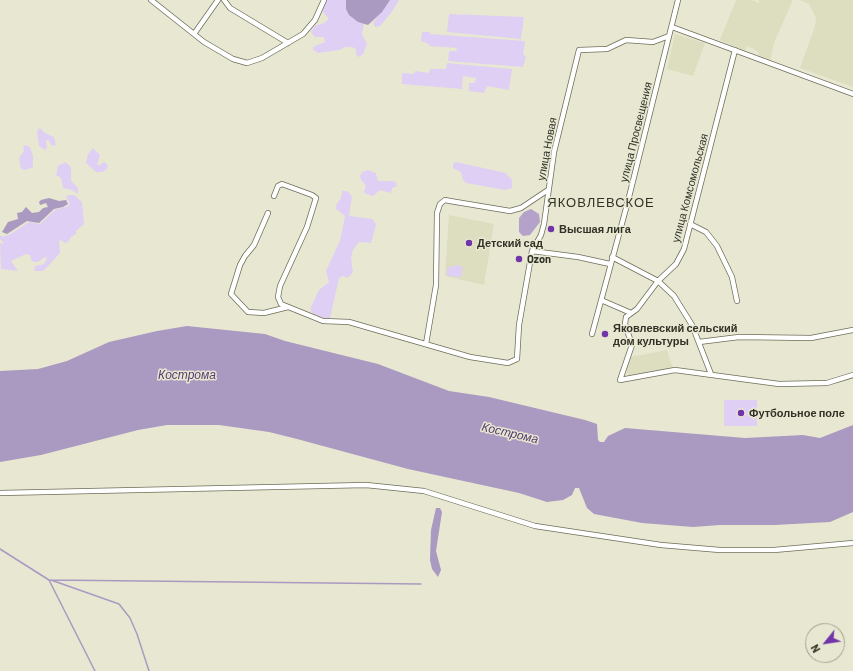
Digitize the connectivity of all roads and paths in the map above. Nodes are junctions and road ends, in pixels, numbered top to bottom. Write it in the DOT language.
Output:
graph roads {
  1 [pos="151,0"];
  2 [pos="218,0"];
  3 [pos="224,0"];
  4 [pos="324,0"];
  5 [pos="678,0"];
  6 [pos="672,27"];
  7 [pos="194,34"];
  8 [pos="669,36"];
  9 [pos="288,43"];
  10 [pos="735,50"];
  11 [pos="853,94"];
  12 [pos="548,190"];
  13 [pos="274,196"];
  14 [pos="268,213"];
  15 [pos="690,224"];
  16 [pos="532,251"];
  17 [pos="612,257"];
  18 [pos="610,264"];
  19 [pos="658,281"];
  20 [pos="601,300"];
  21 [pos="737,301"];
  22 [pos="288,307"];
  23 [pos="631,313"];
  24 [pos="853,330"];
  25 [pos="592,334"];
  26 [pos="699,342"];
  27 [pos="426,344"];
  28 [pos="712,374"];
  29 [pos="853,375"];
  30 [pos="0,493"];
  31 [pos="853,544"];
  1 -- 7 [label="street"];
  2 -- 7 [label="street"];
  3 -- 9 [label="street"];
  4 -- 9 [label="street"];
  5 -- 6 [label="street, улица Просвещения"];
  6 -- 8 [label="street, улица Просвещения"];
  6 -- 10 [label="street"];
  7 -- 9 [label="street"];
  8 -- 12 [label="street, улица Новая"];
  8 -- 17 [label="street, улица Просвещения"];
  10 -- 11 [label="street"];
  10 -- 15 [label="street, улица Комсомольская"];
  12 -- 16 [label="street, улица Новая"];
  12 -- 27 [label="street"];
  13 -- 22 [label="street"];
  14 -- 22 [label="street"];
  15 -- 19 [label="street, улица Комсомольская"];
  15 -- 21 [label="street"];
  16 -- 18 [label="street"];
  16 -- 27 [label="street, улица Новая"];
  17 -- 18 [label="street, улица Просвещения"];
  17 -- 19 [label="street"];
  18 -- 20 [label="street, улица Просвещения"];
  19 -- 23 [label="street, улица Комсомольская"];
  19 -- 26 [label="street"];
  20 -- 23 [label="street"];
  20 -- 25 [label="street, улица Просвещения"];
  22 -- 27 [label="street"];
  23 -- 28 [label="street"];
  24 -- 26 [label="street"];
  26 -- 28 [label="street"];
  28 -- 29 [label="street"];
  30 -- 31 [label="street"];
}
